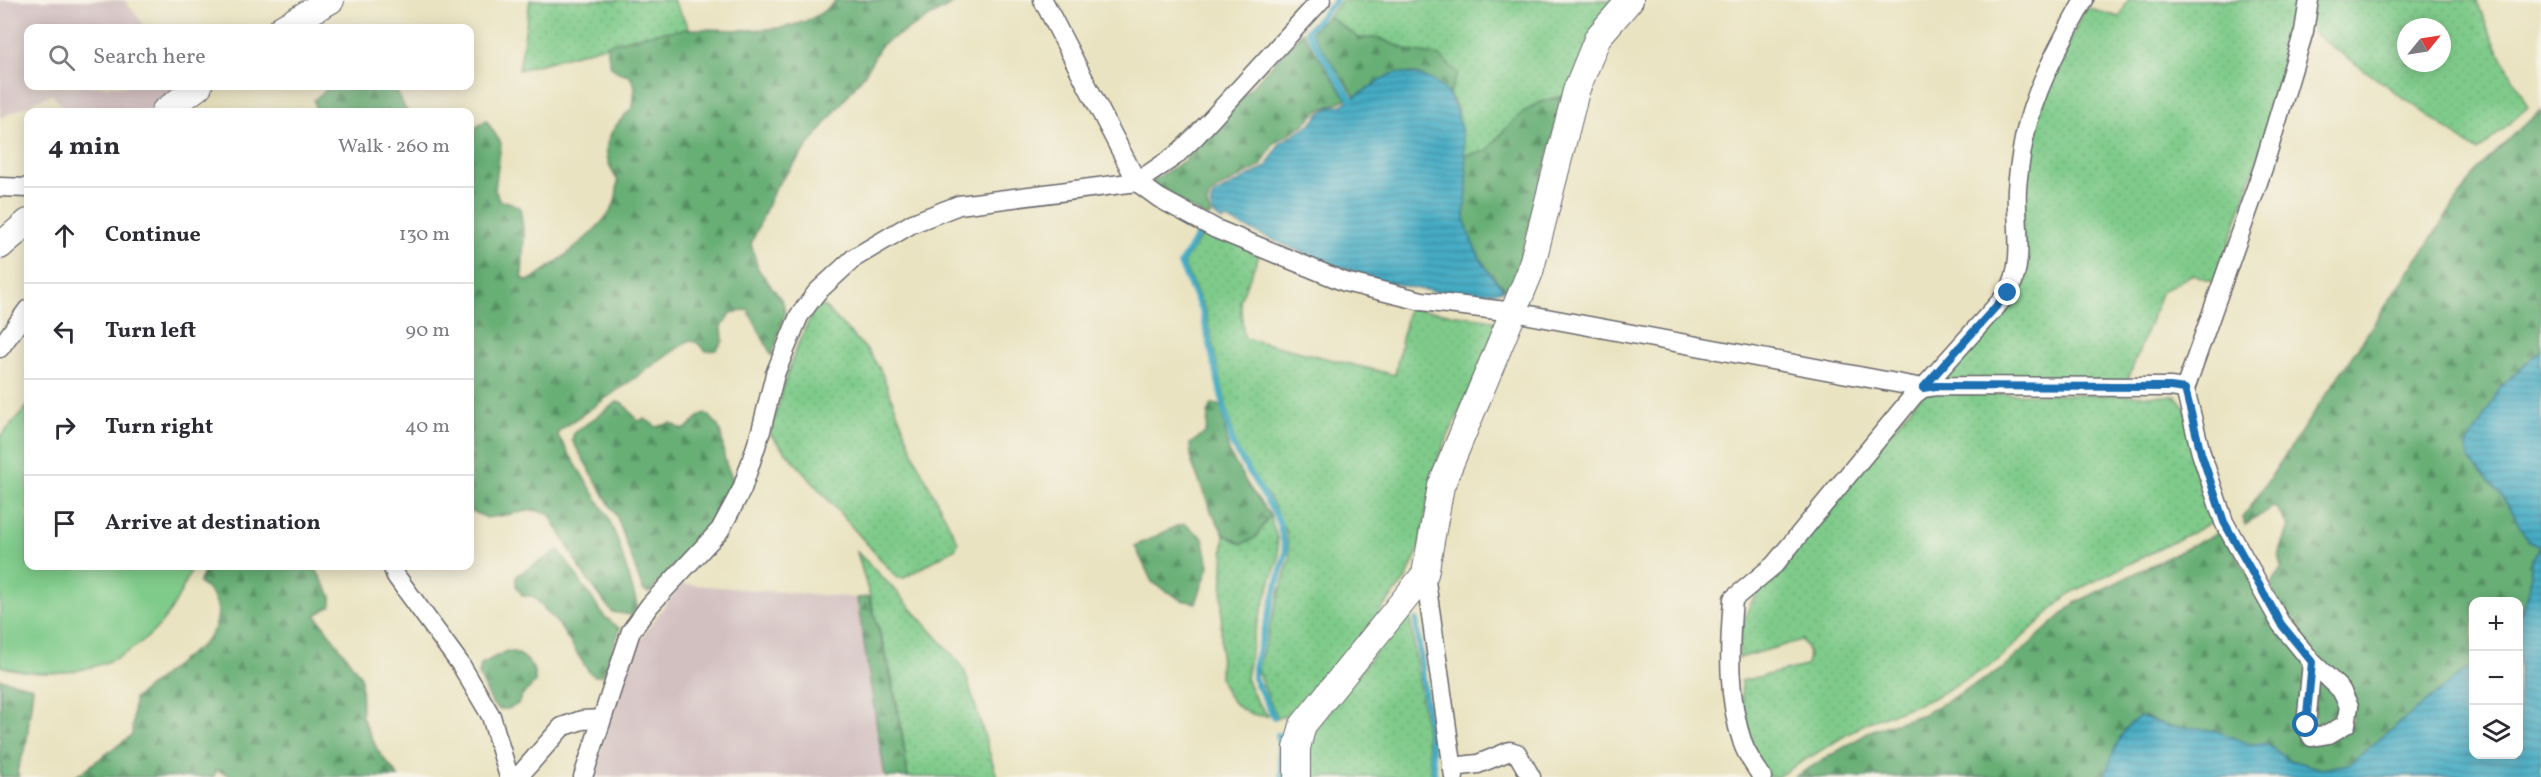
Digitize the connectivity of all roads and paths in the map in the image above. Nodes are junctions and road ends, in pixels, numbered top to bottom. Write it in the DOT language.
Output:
graph roads {
  1 [pos="331,0"];
  2 [pos="1043,0"];
  3 [pos="1321,0"];
  4 [pos="1630,0"];
  5 [pos="2084,0"];
  6 [pos="2310,0"];
  7 [pos="289,24"];
  8 [pos="194,90"];
  9 [pos="169,108"];
  10 [pos="1137,182"];
  11 [pos="0,187"];
  12 [pos="24,188"];
  13 [pos="24,225"];
  14 [pos="0,246"];
  15 [pos="1514,312"];
  16 [pos="24,315"];
  17 [pos="0,348"];
  18 [pos="1923,388"];
  19 [pos="2185,389"];
  20 [pos="394,570"];
  21 [pos="1425,574"];
  22 [pos="2312,662"];
  23 [pos="601,719"];
  24 [pos="1453,772"];
  25 [pos="509,777"];
  26 [pos="518,777"];
  27 [pos="584,777"];
  28 [pos="1297,777"];
  29 [pos="1531,777"];
  30 [pos="1762,777"];
  1 -- 7 [label="street"];
  2 -- 10 [label="street"];
  3 -- 10 [label="street"];
  4 -- 15 [label="street"];
  5 -- 18 [label="street"];
  6 -- 19 [label="street"];
  8 -- 9 [label="street"];
  10 -- 15 [label="street"];
  10 -- 23 [label="street"];
  11 -- 12 [label="street"];
  13 -- 14 [label="street"];
  15 -- 18 [label="street"];
  15 -- 21 [label="street"];
  16 -- 17 [label="street"];
  18 -- 19 [label="street"];
  18 -- 30 [label="street"];
  19 -- 22 [label="street"];
  20 -- 25 [label="street"];
  21 -- 24 [label="street"];
  21 -- 28 [label="street"];
  23 -- 26 [label="street"];
  23 -- 27 [label="street"];
  24 -- 29 [label="street"];
}
